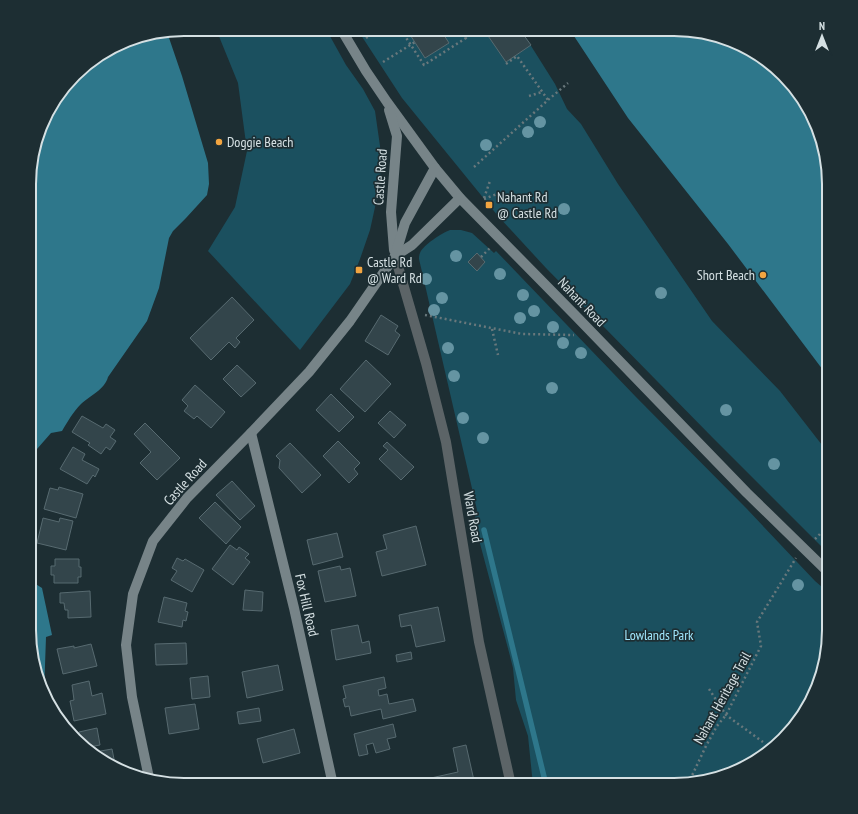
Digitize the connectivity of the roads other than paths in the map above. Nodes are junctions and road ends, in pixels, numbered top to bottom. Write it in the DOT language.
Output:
graph roads {
  1 [pos="345,36"];
  2 [pos="387,102"];
  3 [pos="435,168"];
  4 [pos="460,198"];
  5 [pos="395,256"];
  6 [pos="250,433"];
  7 [pos="822,566"];
  8 [pos="148,773"];
  9 [pos="331,778"];
  10 [pos="509,778"];
  1 -- 2 [label="main road, Nahant Road"];
  2 -- 3 [label="main road, Nahant Road"];
  2 -- 5 [label="main road, Castle Road"];
  3 -- 4 [label="main road, Nahant Road"];
  3 -- 5 [label="main road, Castle Road"];
  4 -- 5 [label="main road, Castle Road"];
  4 -- 7 [label="main road, Nahant Road"];
  5 -- 6 [label="main road, Castle Road"];
  5 -- 10 [label="street, Ward Road"];
  6 -- 8 [label="main road, Castle Road"];
  6 -- 9 [label="main road, Fox Hill Road"];
}
